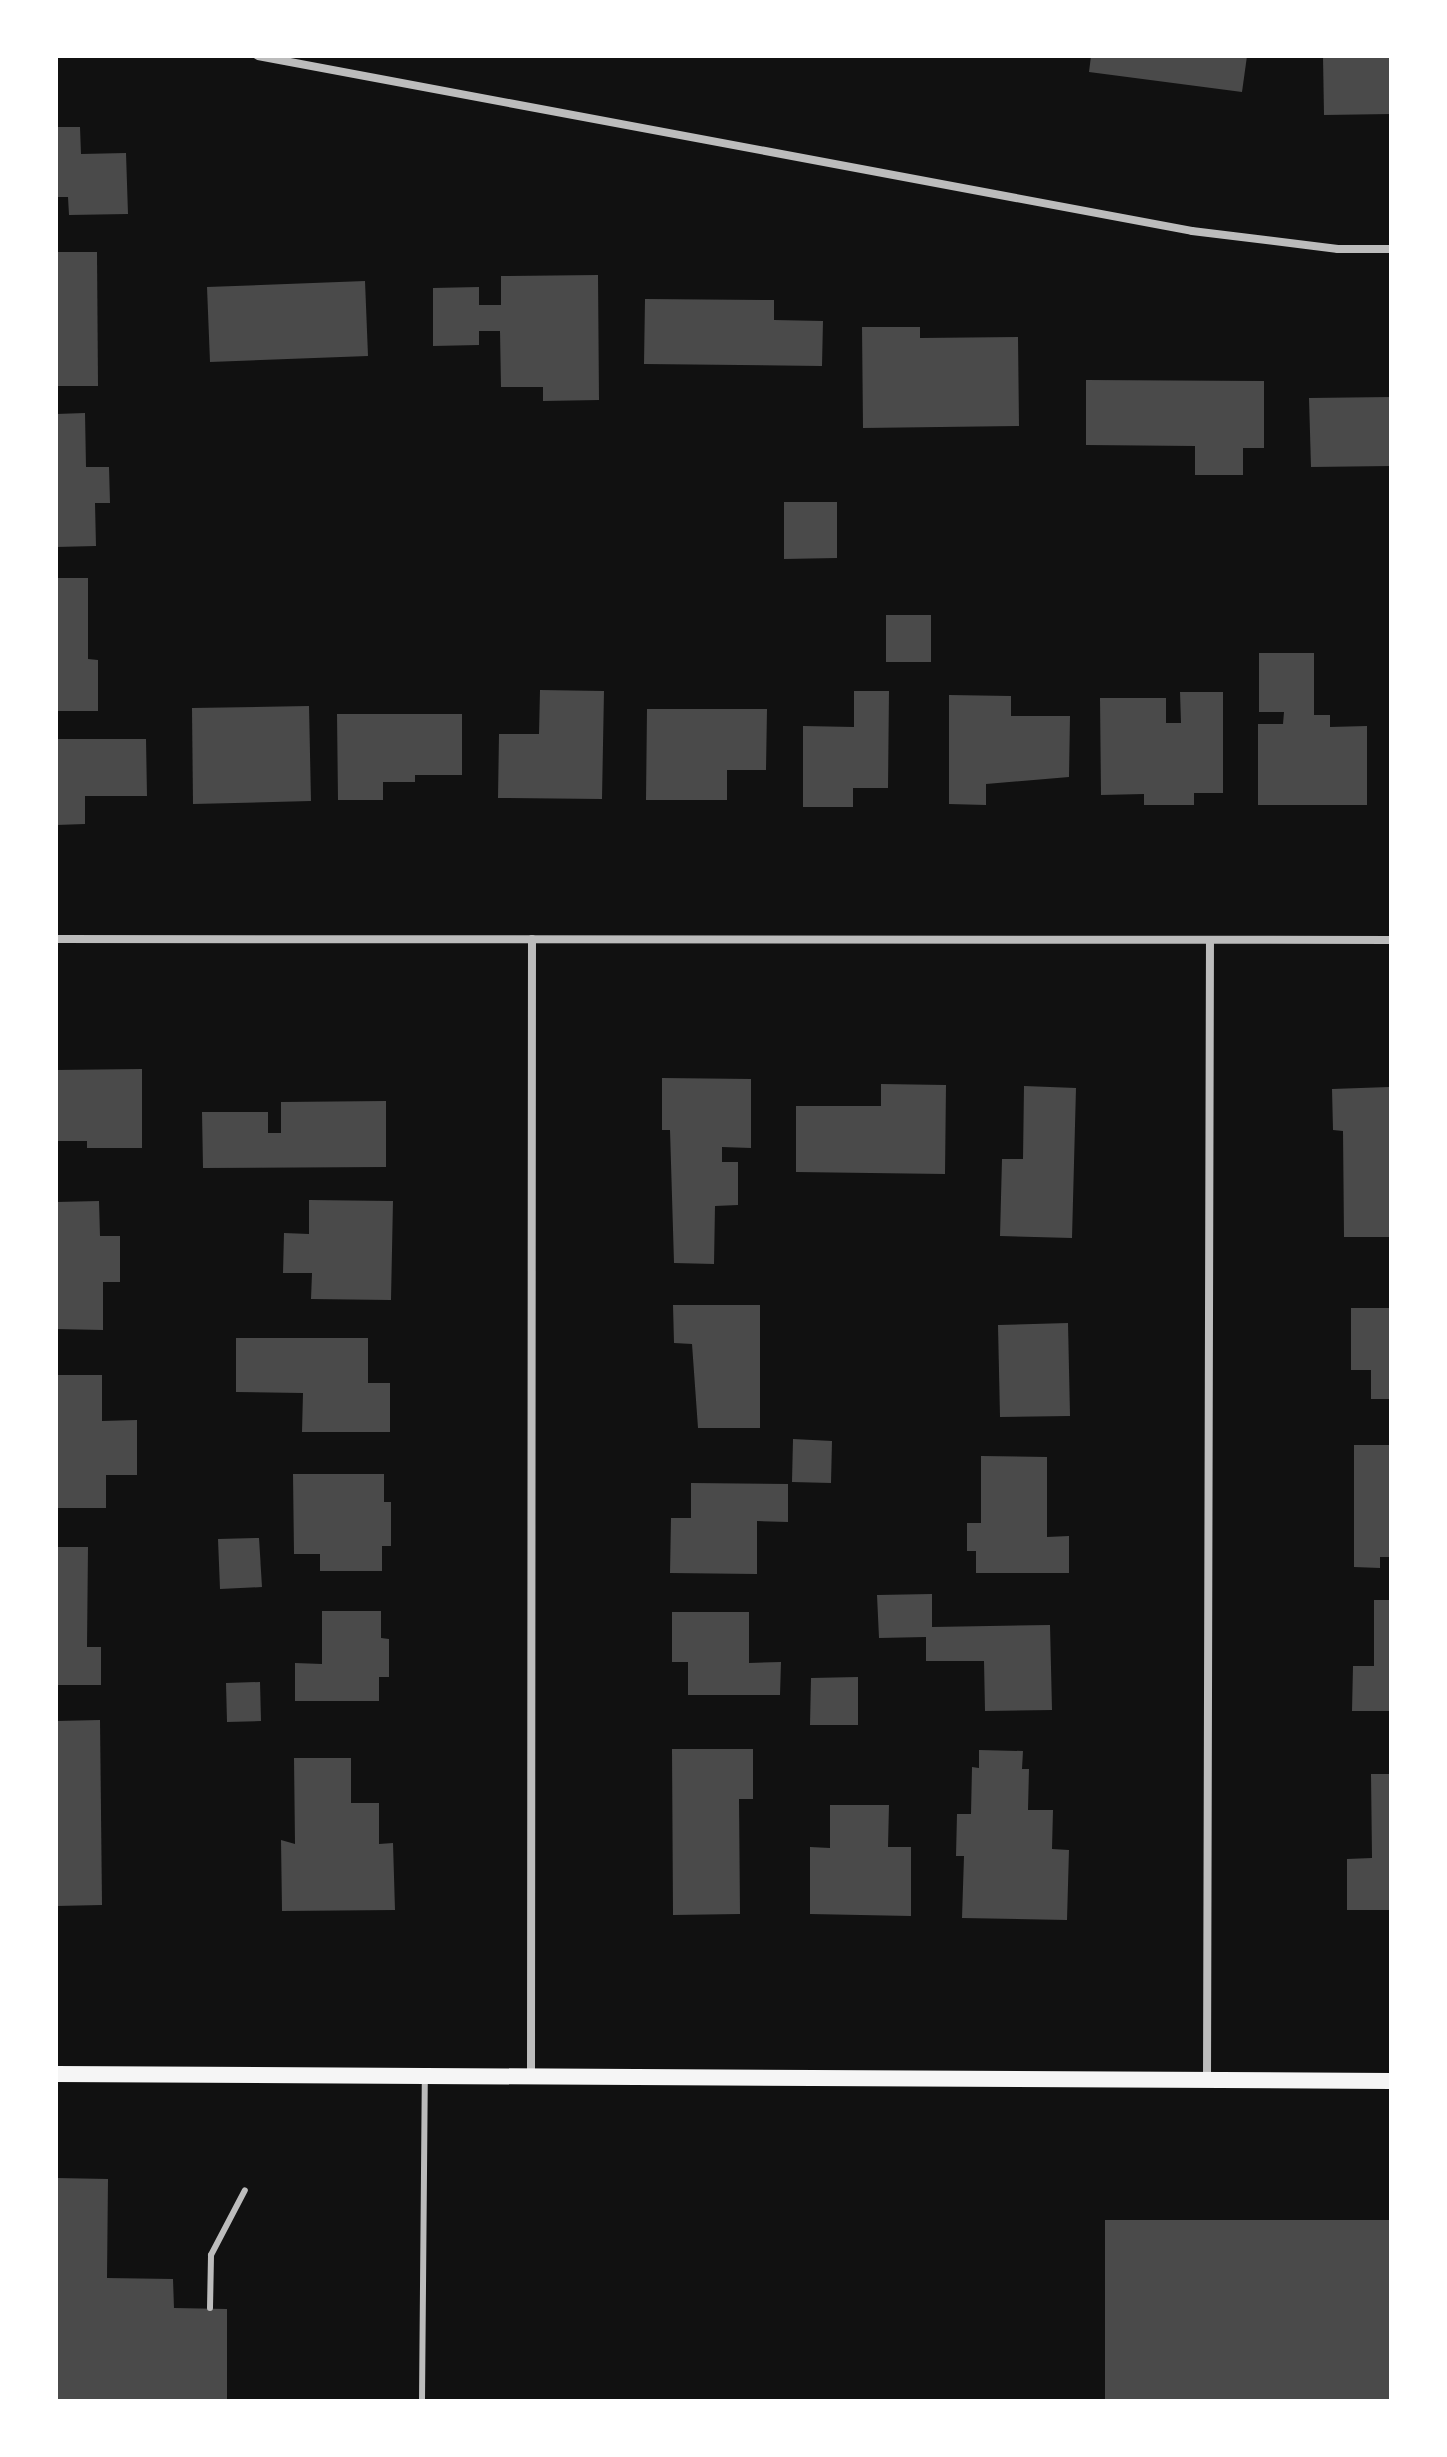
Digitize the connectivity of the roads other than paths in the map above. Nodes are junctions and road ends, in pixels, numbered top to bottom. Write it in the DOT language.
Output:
graph roads {
  1 [pos="258,56"];
  2 [pos="1391,249"];
  3 [pos="56,939"];
  4 [pos="532,939"];
  5 [pos="1210,940"];
  6 [pos="1391,940"];
  7 [pos="56,2074"];
  8 [pos="425,2076"];
  9 [pos="531,2076"];
  10 [pos="1207,2079"];
  11 [pos="1391,2081"];
  12 [pos="245,2190"];
  13 [pos="210,2308"];
  14 [pos="422,2401"];
  1 -- 2 [label="street"];
  3 -- 4 [label="street"];
  4 -- 5 [label="street"];
  4 -- 9 [label="street"];
  5 -- 6 [label="street"];
  5 -- 10 [label="street"];
  7 -- 8 [label="main road"];
  8 -- 9 [label="main road"];
  8 -- 14 [label="lane"];
  9 -- 10 [label="main road"];
  10 -- 11 [label="main road"];
  12 -- 13 [label="lane"];
}
